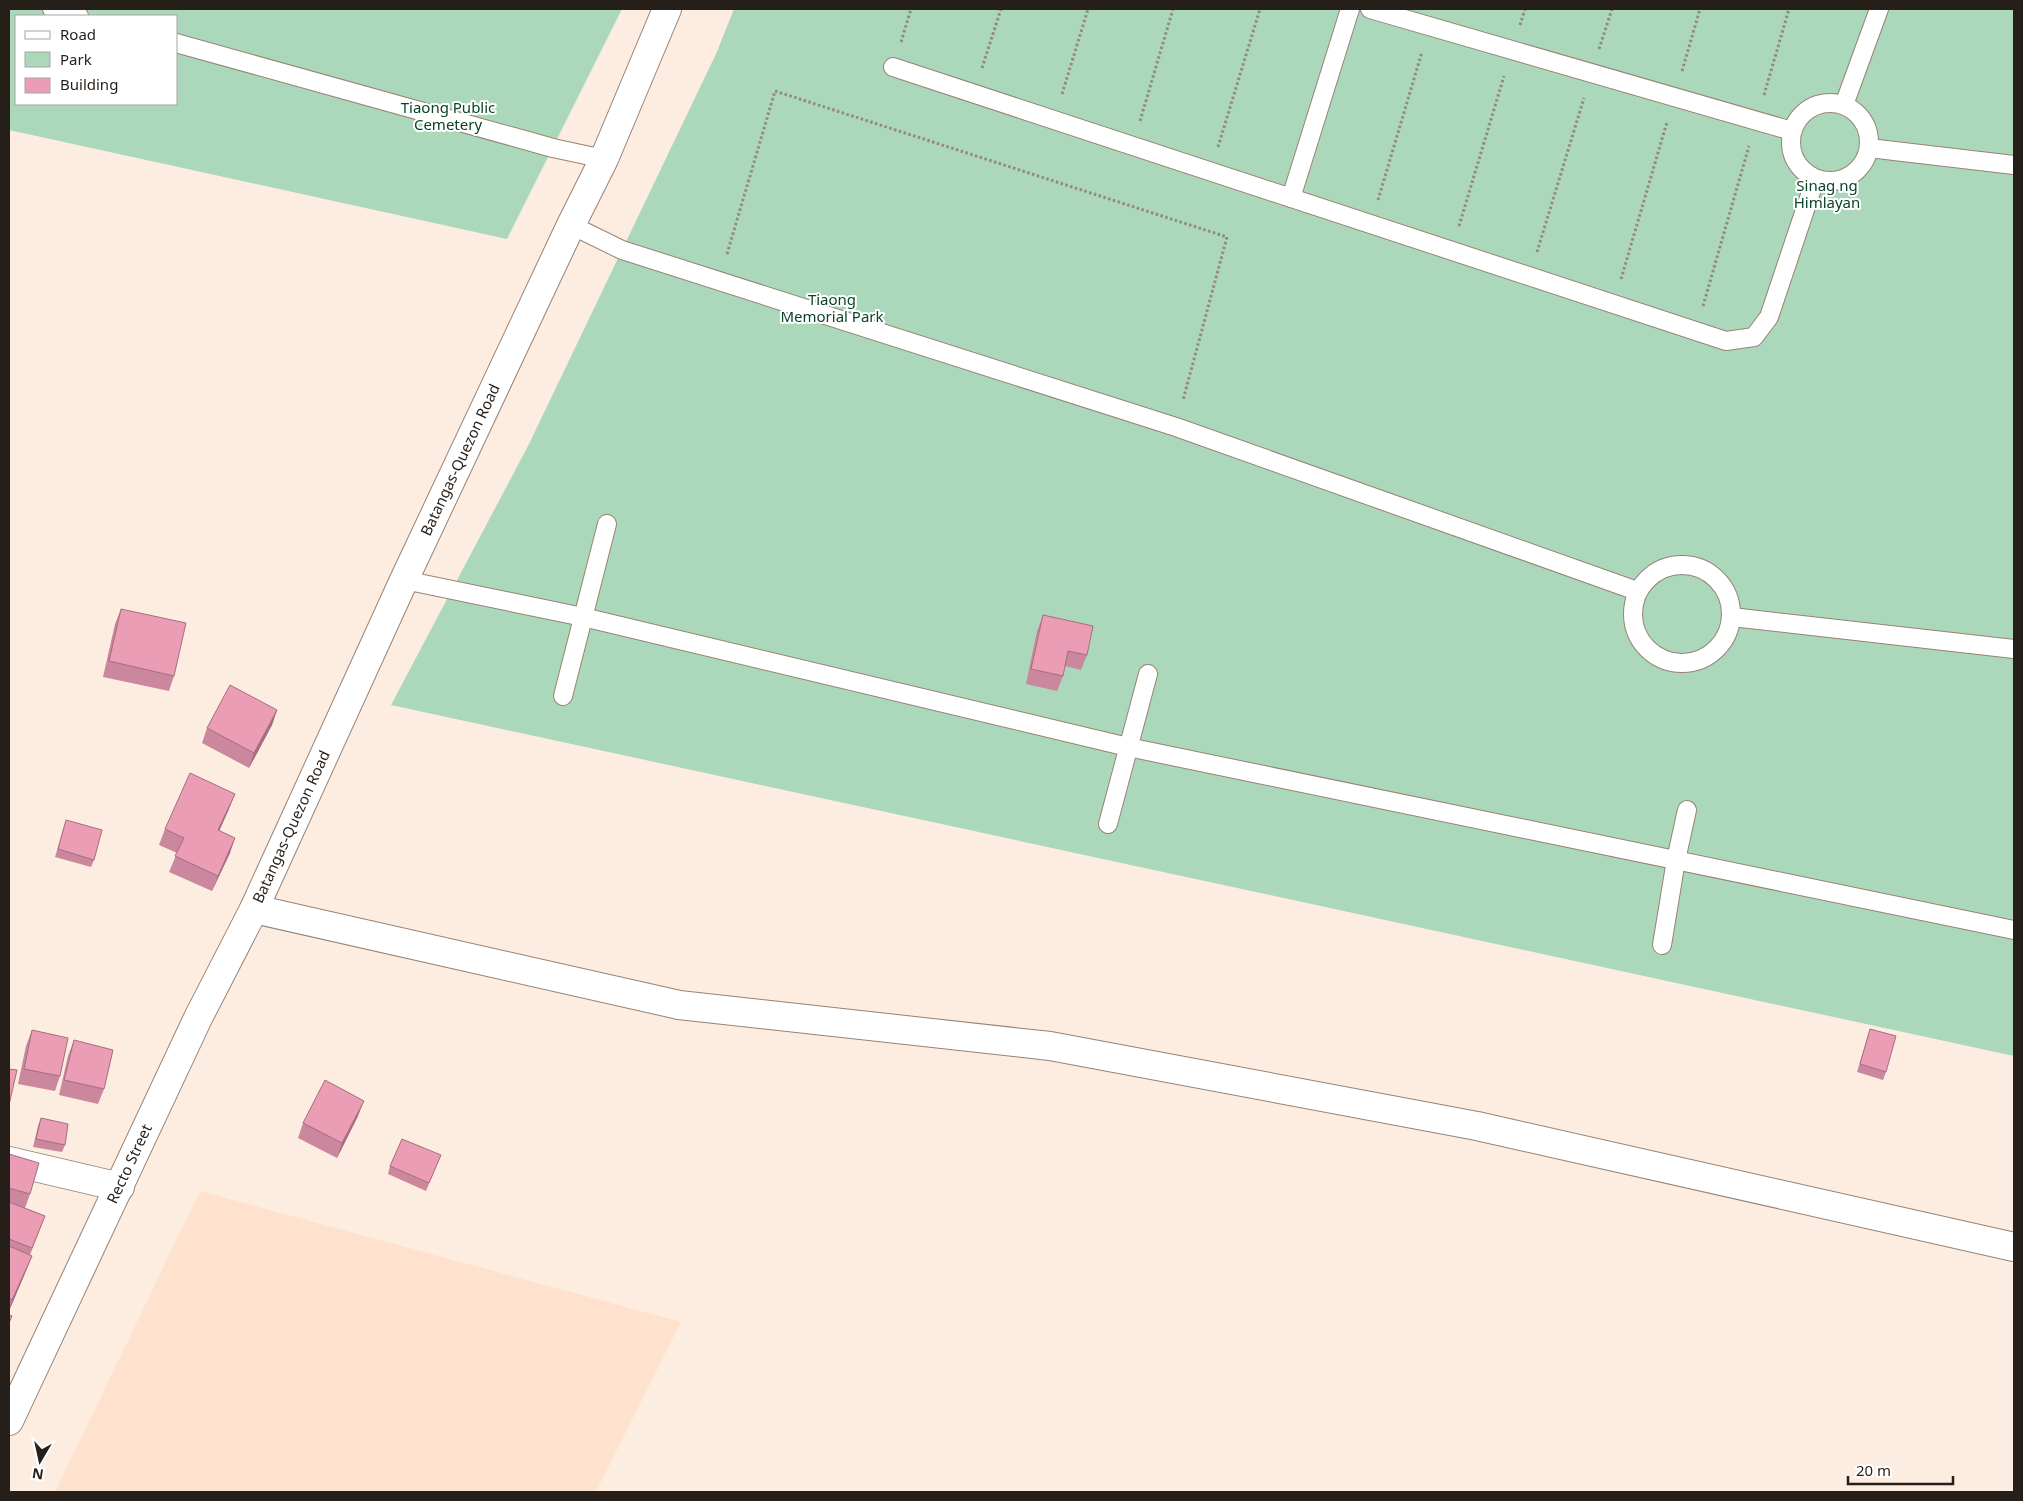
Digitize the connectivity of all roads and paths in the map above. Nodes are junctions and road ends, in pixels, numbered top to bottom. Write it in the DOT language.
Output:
graph roads {
  1 [pos="52,9"];
  2 [pos="667,9"];
  3 [pos="911,9"];
  4 [pos="1000,9"];
  5 [pos="1088,9"];
  6 [pos="1173,9"];
  7 [pos="1260,9"];
  8 [pos="1350,9"];
  9 [pos="1370,9"];
  10 [pos="1524,9"];
  11 [pos="1612,9"];
  12 [pos="1700,9"];
  13 [pos="1789,9"];
  14 [pos="1879,9"];
  15 [pos="75,15"];
  16 [pos="1430,26"];
  17 [pos="178,44"];
  18 [pos="1512,50"];
  19 [pos="894,66"];
  20 [pos="1592,73"];
  21 [pos="975,94"];
  22 [pos="1674,97"];
  23 [pos="1844,105"];
  24 [pos="1054,120"];
  25 [pos="1757,121"];
  26 [pos="1792,131"];
  27 [pos="1133,146"];
  28 [pos="1869,148"];
  29 [pos="604,159"];
  30 [pos="2014,165"];
  31 [pos="1211,171"];
  32 [pos="1814,180"];
  33 [pos="1291,198"];
  34 [pos="571,224"];
  35 [pos="1370,224"];
  36 [pos="1452,251"];
  37 [pos="1529,276"];
  38 [pos="720,282"];
  39 [pos="1614,304"];
  40 [pos="1695,332"];
  41 [pos="1176,427"];
  42 [pos="607,524"];
  43 [pos="404,580"];
  44 [pos="1638,591"];
  45 [pos="583,617"];
  46 [pos="1732,617"];
  47 [pos="2014,649"];
  48 [pos="1148,674"];
  49 [pos="563,696"];
  50 [pos="1128,747"];
  51 [pos="1687,810"];
  52 [pos="1108,824"];
  53 [pos="1676,860"];
  54 [pos="254,909"];
  55 [pos="2014,930"];
  56 [pos="1662,945"];
  57 [pos="9,1161"];
  58 [pos="120,1187"];
  59 [pos="2014,1247"];
  60 [pos="15,1396"];
  61 [pos="9,1421"];
  1 -- 15 [label="lane"];
  2 -- 29 [label="street, Batangas-Quezon Road"];
  3 -- 19 [label="path"];
  4 -- 21 [label="path"];
  5 -- 24 [label="path"];
  6 -- 27 [label="path"];
  7 -- 31 [label="path"];
  8 -- 33 [label="lane"];
  9 -- 16 [label="lane"];
  10 -- 18 [label="path"];
  11 -- 20 [label="path"];
  12 -- 22 [label="path"];
  13 -- 25 [label="path"];
  14 -- 23 [label="lane"];
  16 -- 18 [label="lane"];
  16 -- 35 [label="path"];
  17 -- 29 [label="lane"];
  18 -- 20 [label="lane"];
  18 -- 36 [label="path"];
  19 -- 21 [label="lane"];
  20 -- 22 [label="lane"];
  20 -- 37 [label="path"];
  21 -- 24 [label="lane"];
  22 -- 25 [label="lane"];
  22 -- 39 [label="path"];
  23 -- 26 [label="lane"];
  23 -- 28 [label="lane"];
  24 -- 27 [label="lane"];
  25 -- 26 [label="lane"];
  25 -- 40 [label="path"];
  26 -- 32 [label="lane"];
  27 -- 31 [label="lane"];
  28 -- 30 [label="lane"];
  28 -- 32 [label="lane"];
  29 -- 34 [label="street, Batangas-Quezon Road"];
  31 -- 33 [label="lane"];
  32 -- 40 [label="lane"];
  33 -- 35 [label="lane"];
  34 -- 38 [label="lane"];
  34 -- 43 [label="street, Batangas-Quezon Road"];
  35 -- 36 [label="lane"];
  36 -- 37 [label="lane"];
  37 -- 39 [label="lane"];
  38 -- 41 [label="lane"];
  38 -- 41 [label="path"];
  39 -- 40 [label="lane"];
  41 -- 44 [label="lane"];
  42 -- 45 [label="lane"];
  43 -- 45 [label="lane"];
  43 -- 54 [label="street, Batangas-Quezon Road"];
  44 -- 46 [label="lane"];
  44 -- 46 [label="lane"];
  45 -- 49 [label="lane"];
  45 -- 50 [label="lane"];
  46 -- 47 [label="lane"];
  48 -- 50 [label="lane"];
  50 -- 52 [label="lane"];
  50 -- 53 [label="lane"];
  51 -- 53 [label="lane"];
  53 -- 55 [label="lane"];
  53 -- 56 [label="lane"];
  54 -- 58 [label="street, Recto Street"];
  54 -- 59 [label="street"];
  57 -- 58 [label="street"];
  58 -- 60 [label="street, Recto Street"];
  60 -- 61 [label="street, Recto Street"];
}
